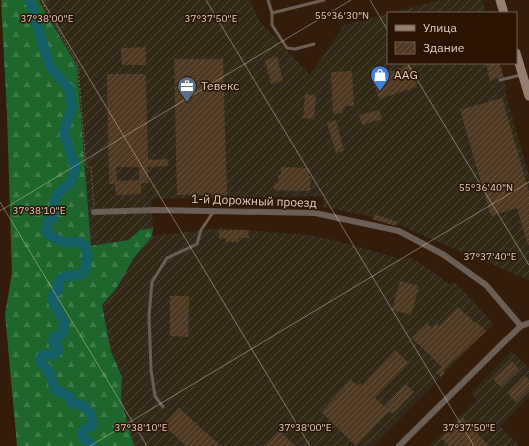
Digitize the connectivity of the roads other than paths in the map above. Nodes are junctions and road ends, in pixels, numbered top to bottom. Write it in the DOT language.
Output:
graph roads {
  1 [pos="268,0"];
  2 [pos="324,0"];
  3 [pos="500,0"];
  4 [pos="504,12"];
  5 [pos="272,13"];
  6 [pos="314,44"];
  7 [pos="517,56"];
  8 [pos="522,74"];
  9 [pos="500,80"];
  10 [pos="529,96"];
  11 [pos="214,211"];
  12 [pos="94,212"];
  13 [pos="529,322"];
  14 [pos="521,326"];
  15 [pos="163,407"];
  16 [pos="398,446"];
  1 -- 5 [label="lane"];
  2 -- 5 [label="lane"];
  3 -- 4 [label="main road"];
  5 -- 6 [label="lane"];
  7 -- 8 [label="main road"];
  8 -- 9 [label="lane"];
  8 -- 10 [label="main road"];
  11 -- 12 [label="street, 1-й Дорожный проезд"];
  11 -- 14 [label="street, 1-й Дорожный проезд"];
  11 -- 15 [label="lane"];
  13 -- 14 [label="street"];
  14 -- 16 [label="street"];
}
